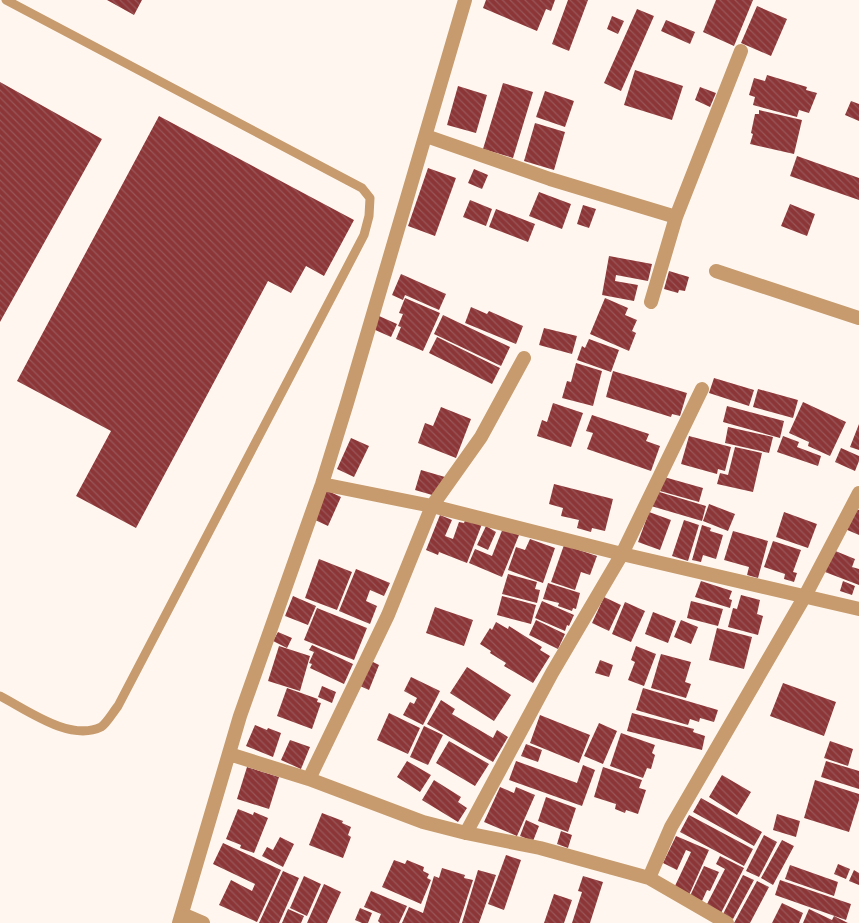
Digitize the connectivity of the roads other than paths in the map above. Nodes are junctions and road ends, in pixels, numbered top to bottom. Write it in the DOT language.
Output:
graph roads {
  1 [pos="6,0"];
  2 [pos="464,0"];
  3 [pos="742,51"];
  4 [pos="426,136"];
  5 [pos="676,217"];
  6 [pos="716,271"];
  7 [pos="651,302"];
  8 [pos="859,318"];
  9 [pos="524,358"];
  10 [pos="702,389"];
  11 [pos="322,484"];
  12 [pos="859,493"];
  13 [pos="432,506"];
  14 [pos="622,554"];
  15 [pos="805,596"];
  16 [pos="859,609"];
  17 [pos="0,696"];
  18 [pos="229,754"];
  19 [pos="309,779"];
  20 [pos="466,833"];
  21 [pos="649,878"];
  22 [pos="180,918"];
  23 [pos="203,923"];
  24 [pos="727,923"];
  1 -- 17 [label="lane"];
  2 -- 4 [label="street"];
  3 -- 5 [label="street"];
  4 -- 5 [label="street"];
  4 -- 11 [label="street"];
  5 -- 7 [label="street"];
  6 -- 8 [label="street"];
  9 -- 13 [label="street"];
  10 -- 14 [label="street"];
  11 -- 13 [label="street"];
  11 -- 18 [label="street"];
  12 -- 15 [label="street"];
  13 -- 14 [label="street"];
  13 -- 19 [label="street"];
  14 -- 15 [label="street"];
  14 -- 20 [label="street"];
  15 -- 16 [label="street"];
  15 -- 21 [label="street"];
  18 -- 19 [label="street"];
  18 -- 22 [label="street"];
  19 -- 20 [label="street"];
  20 -- 21 [label="street"];
  21 -- 24 [label="street"];
  22 -- 23 [label="street"];
}
